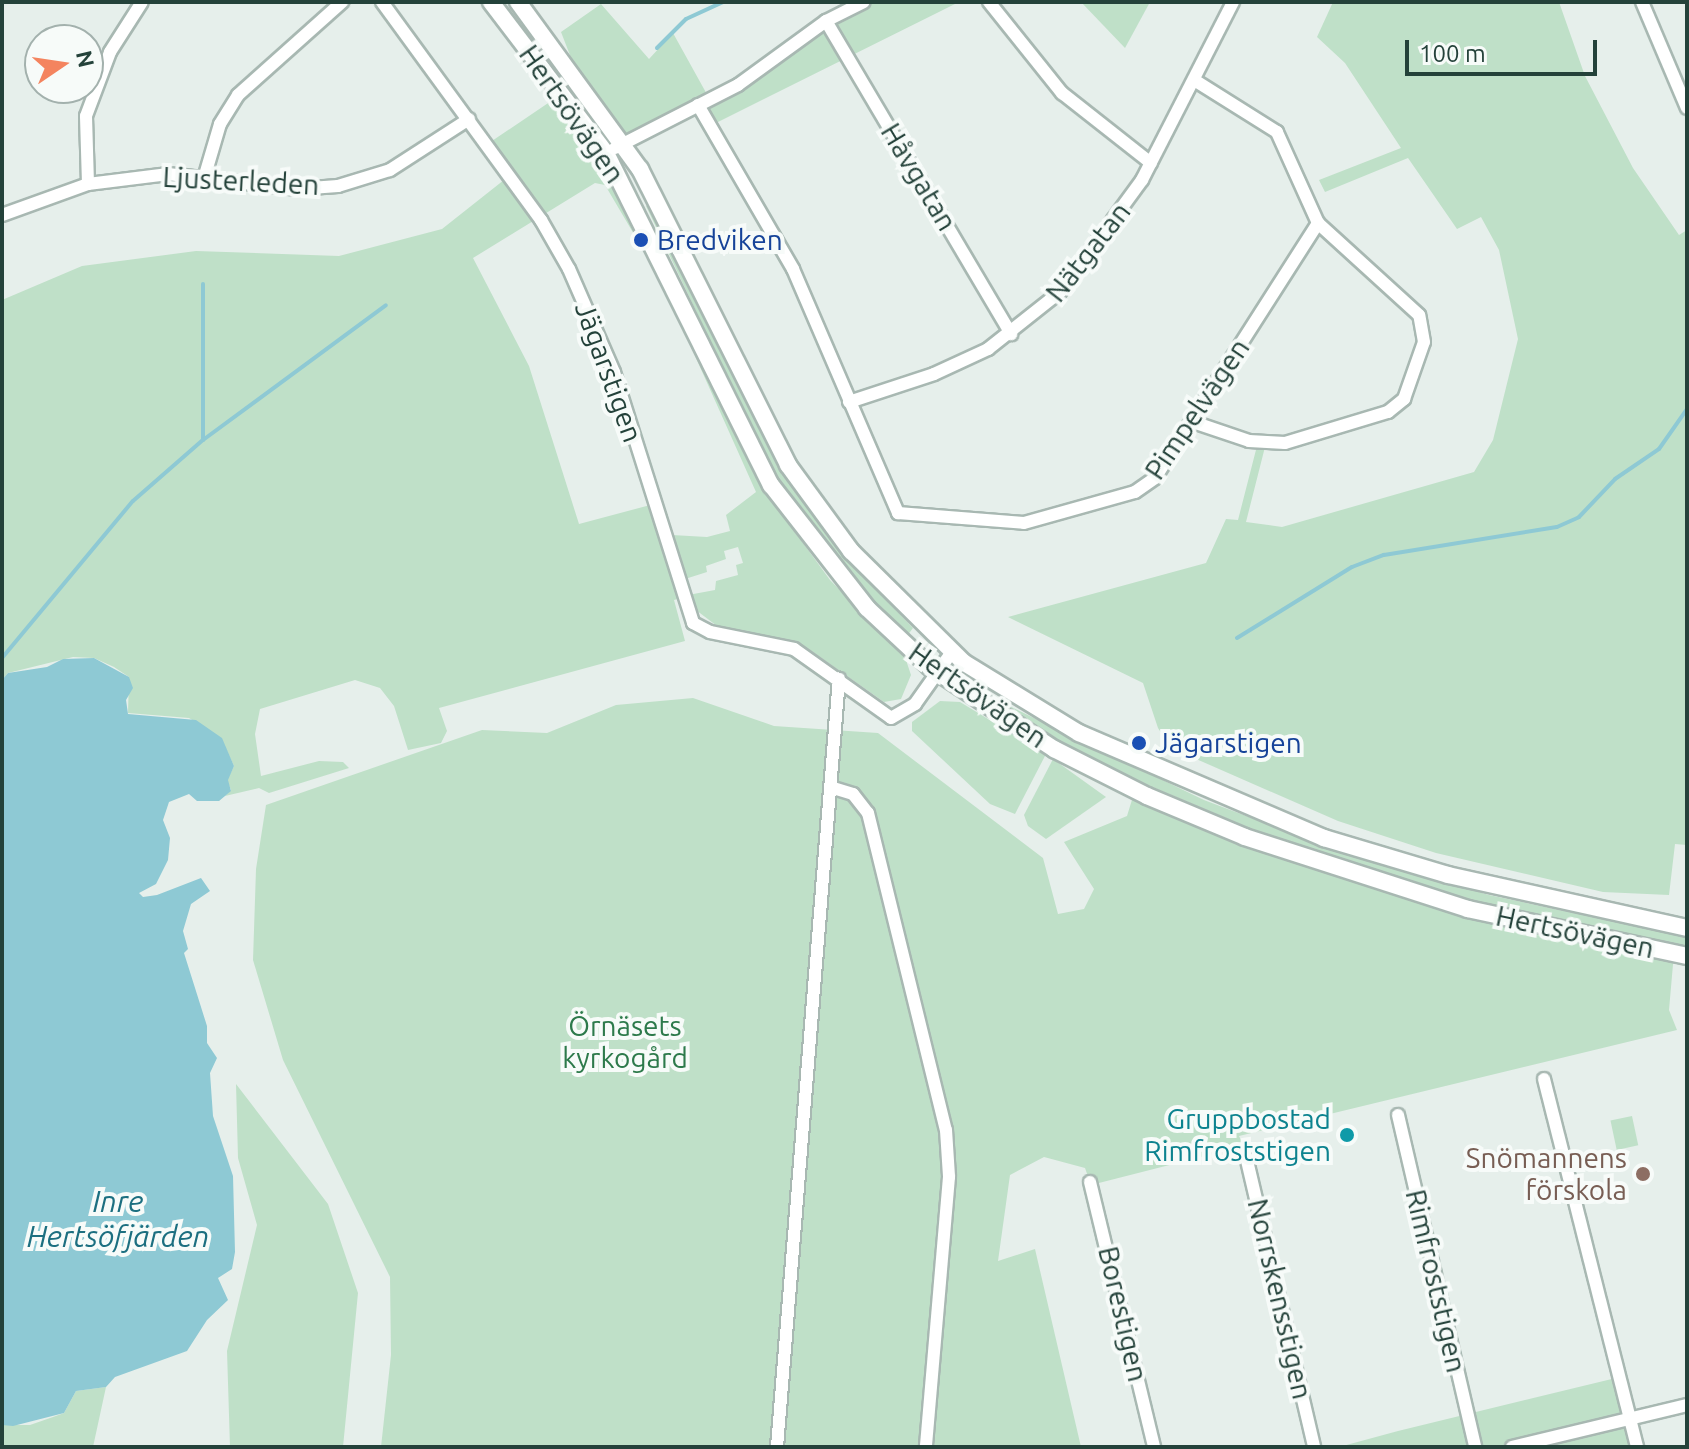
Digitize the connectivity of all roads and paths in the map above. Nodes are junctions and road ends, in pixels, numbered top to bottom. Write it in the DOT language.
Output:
graph roads {
  1 [pos="142,2"];
  2 [pos="342,2"];
  3 [pos="382,2"];
  4 [pos="491,2"];
  5 [pos="518,2"];
  6 [pos="864,2"];
  7 [pos="989,2"];
  8 [pos="1233,2"];
  9 [pos="1642,2"];
  10 [pos="826,21"];
  11 [pos="1194,80"];
  12 [pos="698,105"];
  13 [pos="1687,108"];
  14 [pos="469,119"];
  15 [pos="623,143"];
  16 [pos="606,153"];
  17 [pos="1151,163"];
  18 [pos="205,175"];
  19 [pos="88,184"];
  20 [pos="2,215"];
  21 [pos="1318,223"];
  22 [pos="1011,334"];
  23 [pos="849,402"];
  24 [pos="1193,422"];
  25 [pos="952,652"];
  26 [pos="940,674"];
  27 [pos="839,678"];
  28 [pos="830,787"];
  29 [pos="1687,928"];
  30 [pos="1687,956"];
  31 [pos="1544,1079"];
  32 [pos="1398,1115"];
  33 [pos="1245,1152"];
  34 [pos="1090,1182"];
  35 [pos="1687,1405"];
  36 [pos="1630,1419"];
  37 [pos="777,1447"];
  38 [pos="926,1447"];
  39 [pos="1154,1447"];
  40 [pos="1314,1447"];
  41 [pos="1475,1447"];
  42 [pos="1512,1447"];
  43 [pos="1637,1447"];
  1 -- 19 [label="street"];
  2 -- 18 [label="street"];
  3 -- 14 [label="street, Jägarstigen"];
  4 -- 16 [label="main road, Hertsövägen"];
  5 -- 15 [label="main road, Hertsövägen"];
  6 -- 10 [label="street"];
  7 -- 17 [label="street"];
  8 -- 11 [label="street, Nätgatan"];
  9 -- 13 [label="street"];
  10 -- 12 [label="street"];
  10 -- 22 [label="street, Håvgatan"];
  11 -- 17 [label="street, Nätgatan"];
  11 -- 21 [label="street"];
  12 -- 15 [label="street"];
  12 -- 23 [label="street"];
  14 -- 18 [label="street, Ljusterleden"];
  14 -- 27 [label="street, Jägarstigen"];
  15 -- 16 [label="street"];
  15 -- 25 [label="main road, Hertsövägen"];
  16 -- 26 [label="main road, Hertsövägen"];
  17 -- 22 [label="street, Nätgatan"];
  18 -- 19 [label="street, Ljusterleden"];
  19 -- 20 [label="street, Ljusterleden"];
  21 -- 24 [label="street, Pimpelvägen"];
  21 -- 24 [label="street"];
  22 -- 23 [label="street, Nätgatan"];
  23 -- 24 [label="street, Pimpelvägen"];
  25 -- 26 [label="street, Jägarstigen"];
  25 -- 29 [label="main road, Hertsövägen"];
  26 -- 27 [label="street, Jägarstigen"];
  26 -- 30 [label="main road, Hertsövägen"];
  27 -- 28 [label="street"];
  28 -- 37 [label="street"];
  28 -- 38 [label="street"];
  31 -- 36 [label="street"];
  32 -- 41 [label="street, Rimfroststigen"];
  33 -- 40 [label="street, Norrskensstigen"];
  34 -- 39 [label="street, Borestigen"];
  35 -- 36 [label="street"];
  36 -- 42 [label="street"];
  36 -- 43 [label="street"];
}
